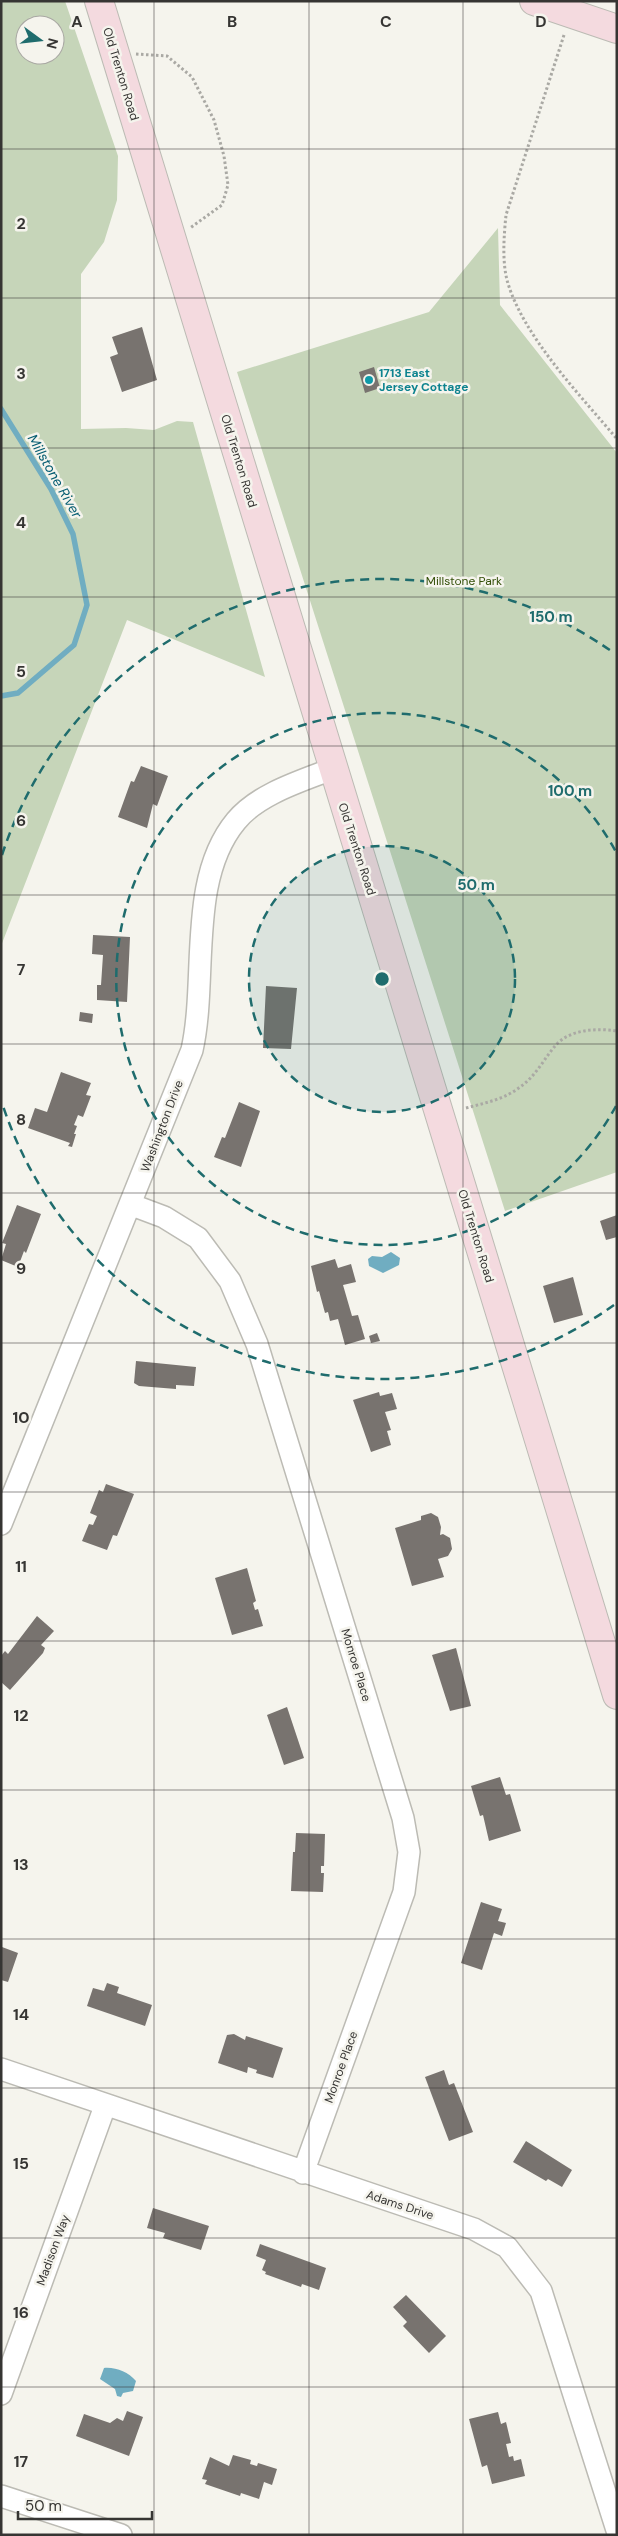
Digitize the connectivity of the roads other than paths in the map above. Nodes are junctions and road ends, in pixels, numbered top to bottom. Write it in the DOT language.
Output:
graph roads {
  1 [pos="99,1"];
  2 [pos="534,1"];
  3 [pos="617,29"];
  4 [pos="332,769"];
  5 [pos="132,1205"];
  6 [pos="1,1524"];
  7 [pos="617,1695"];
  8 [pos="1,2069"];
  9 [pos="105,2106"];
  10 [pos="304,2173"];
  11 [pos="1,2394"];
  12 [pos="1,2496"];
  13 [pos="617,2530"];
  14 [pos="121,2535"];
  1 -- 4 [label="main road, Old Trenton Road"];
  2 -- 3 [label="main road"];
  4 -- 5 [label="street, Washington Drive"];
  4 -- 7 [label="main road, Old Trenton Road"];
  5 -- 6 [label="street, Washington Drive"];
  5 -- 10 [label="street, Monroe Place"];
  8 -- 9 [label="street, Adams Drive"];
  9 -- 10 [label="street, Adams Drive"];
  9 -- 11 [label="street, Madison Way"];
  10 -- 13 [label="street, Adams Drive"];
  12 -- 14 [label="street"];
}
